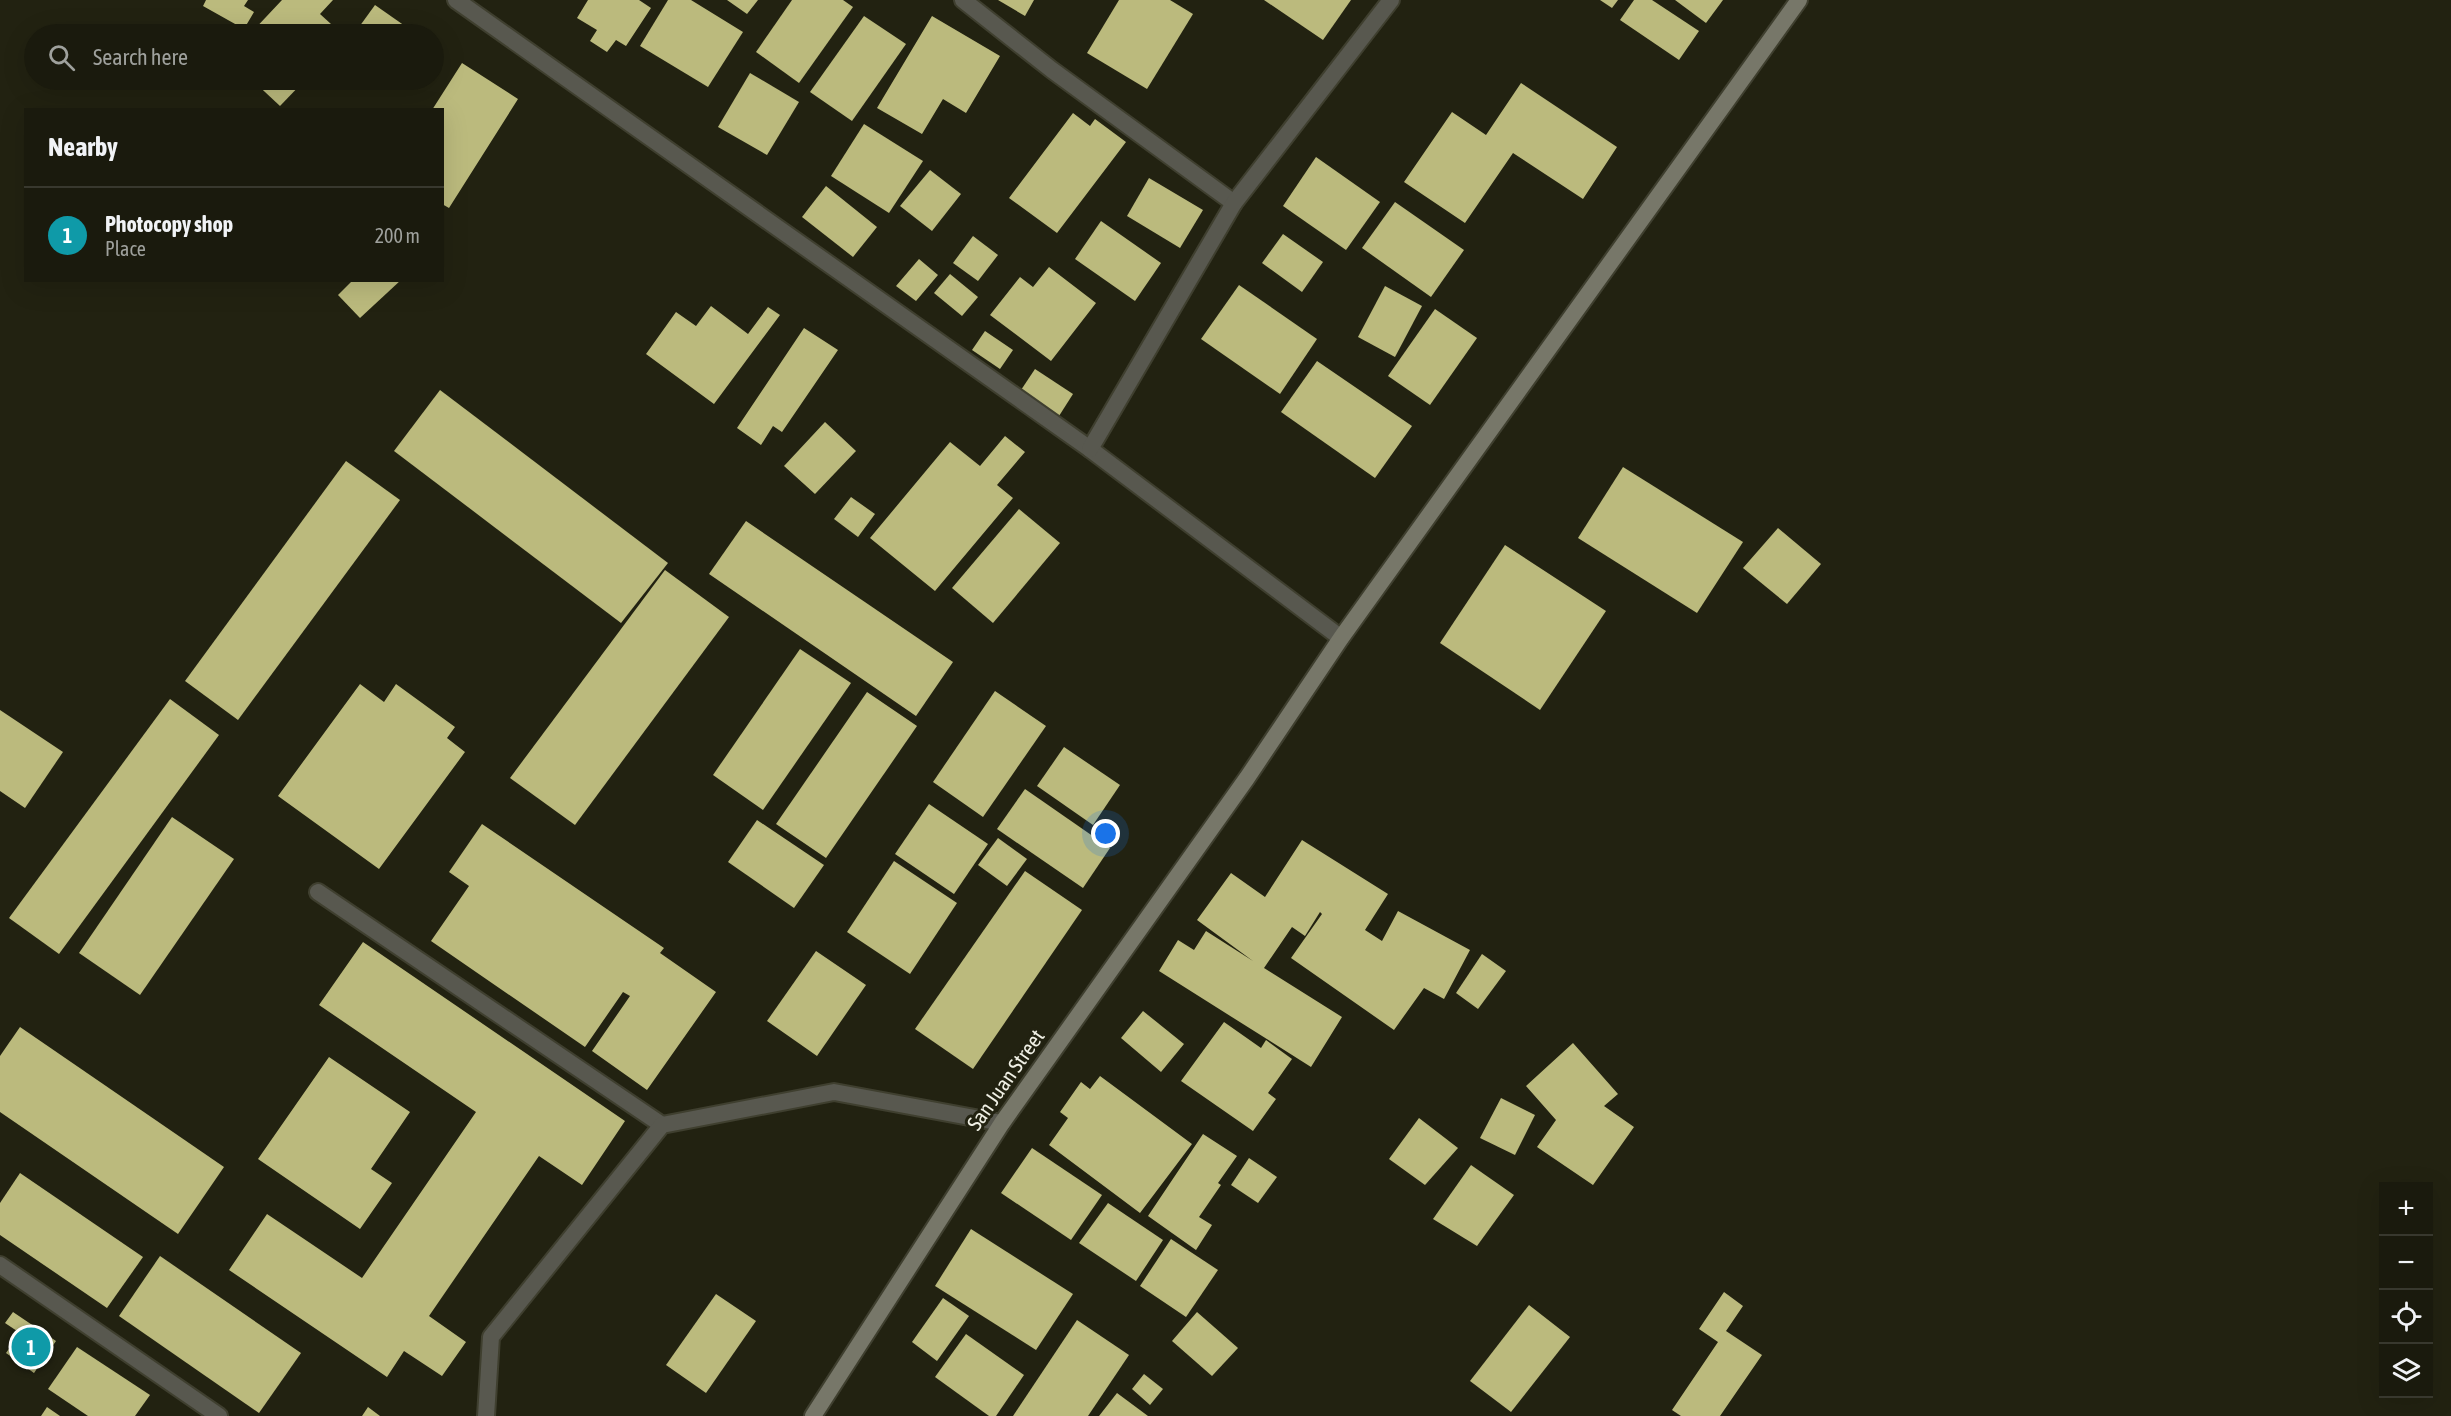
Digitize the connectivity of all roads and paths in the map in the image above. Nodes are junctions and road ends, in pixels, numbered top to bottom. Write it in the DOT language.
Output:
graph roads {
  1 [pos="456,0"];
  2 [pos="963,0"];
  3 [pos="1391,0"];
  4 [pos="1799,0"];
  5 [pos="1234,203"];
  6 [pos="1090,448"];
  7 [pos="1341,638"];
  8 [pos="318,892"];
  9 [pos="1002,1123"];
  10 [pos="662,1125"];
  11 [pos="0,1265"];
  12 [pos="219,1416"];
  13 [pos="486,1416"];
  14 [pos="813,1416"];
  1 -- 6 [label="street"];
  2 -- 5 [label="street"];
  3 -- 5 [label="street"];
  4 -- 7 [label="main road, San Juan Street"];
  5 -- 6 [label="street"];
  6 -- 7 [label="street"];
  7 -- 9 [label="main road, San Juan Street"];
  8 -- 10 [label="street"];
  9 -- 10 [label="street"];
  9 -- 14 [label="main road, San Juan Street"];
  10 -- 13 [label="street"];
  11 -- 12 [label="street"];
}
